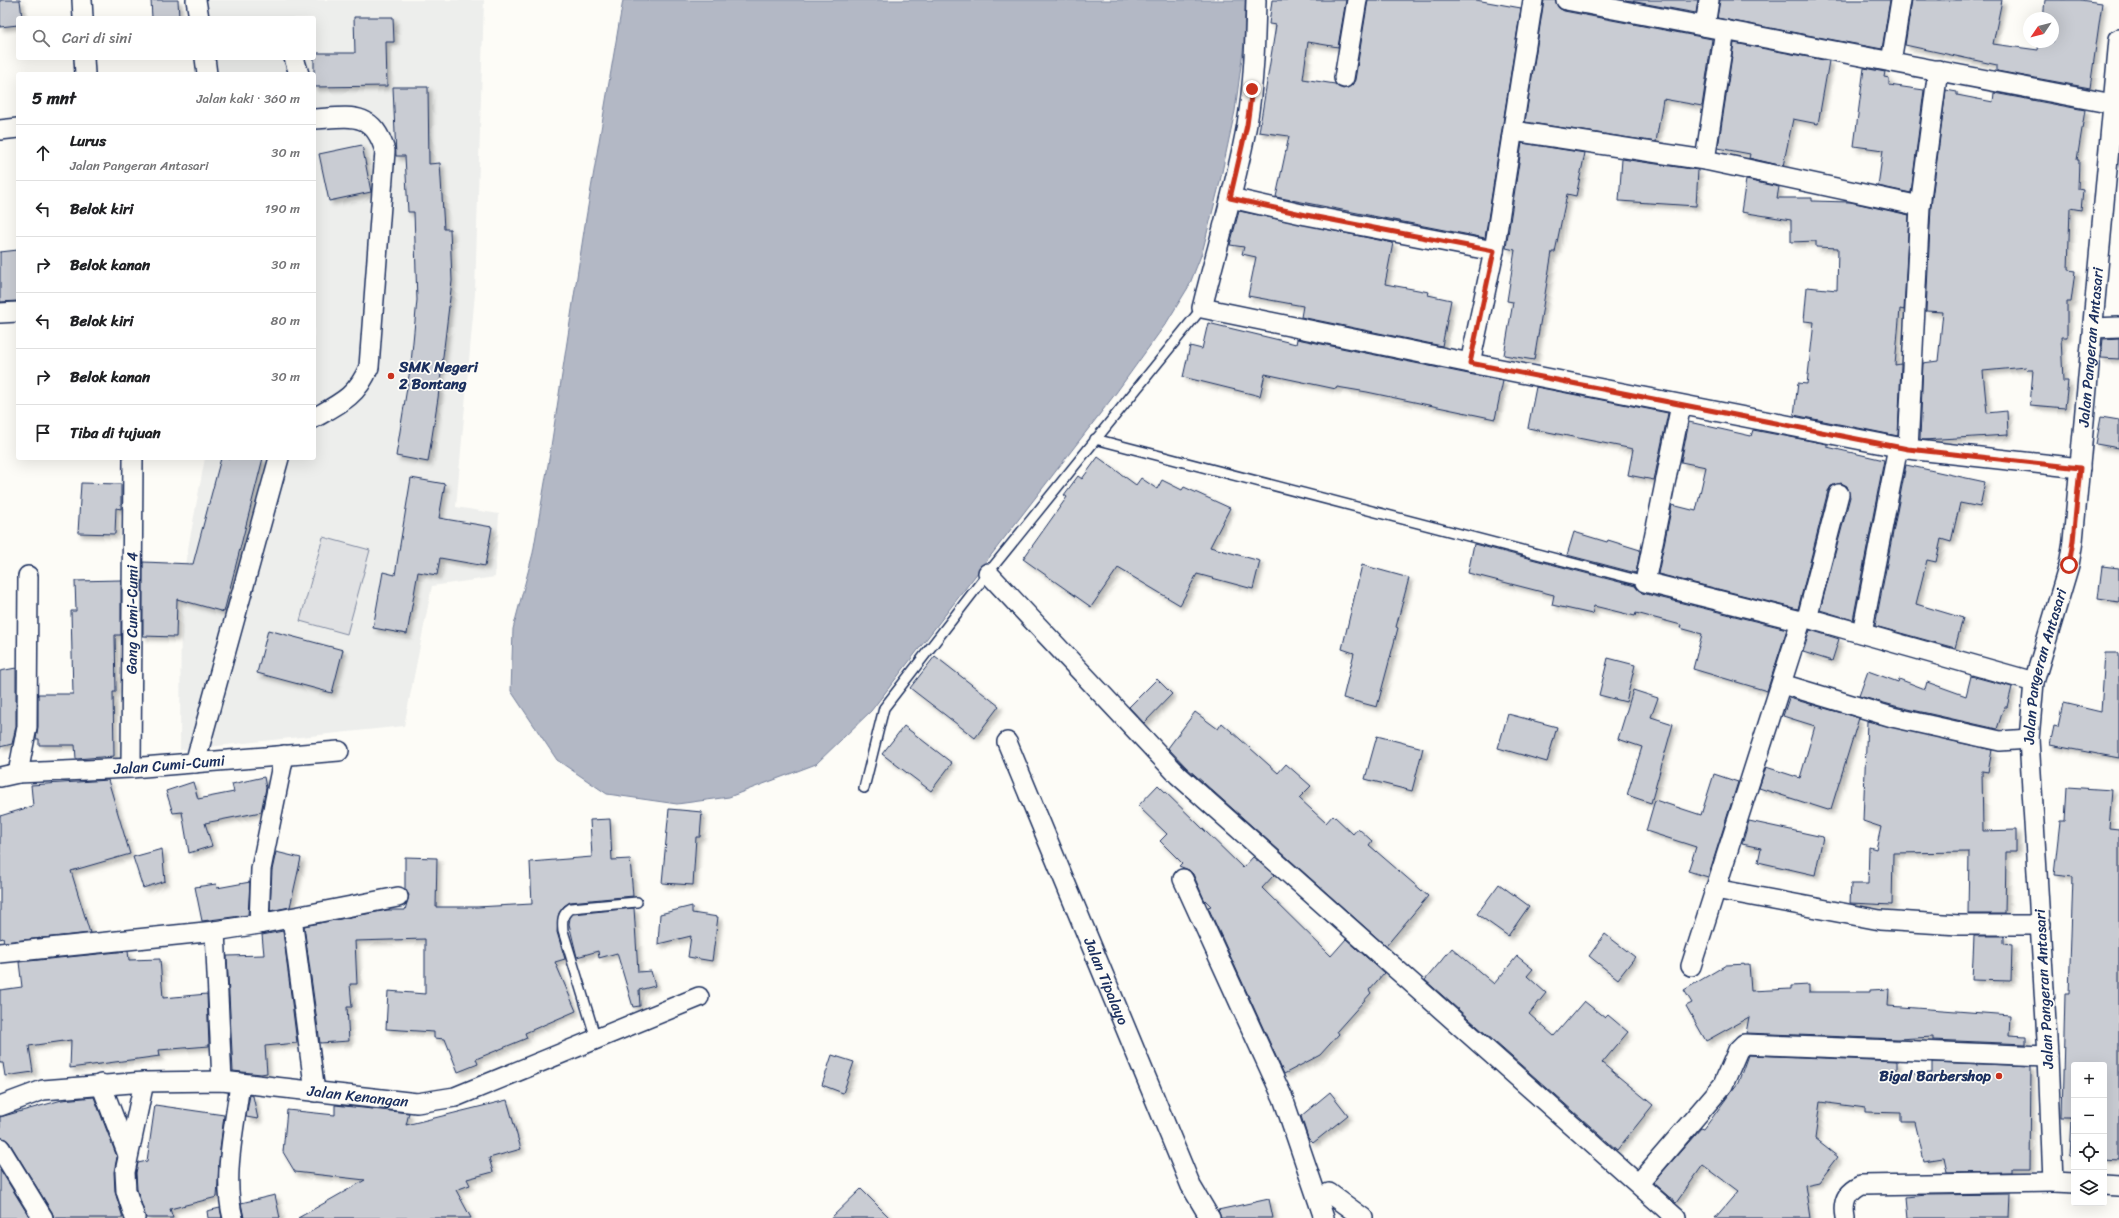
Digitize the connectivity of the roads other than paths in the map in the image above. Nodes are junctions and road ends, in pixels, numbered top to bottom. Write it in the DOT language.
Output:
graph roads {
  1 [pos="82,0"];
  2 [pos="196,0"];
  3 [pos="1256,0"];
  4 [pos="1357,0"];
  5 [pos="1533,0"];
  6 [pos="1566,0"];
  7 [pos="1709,0"];
  8 [pos="1901,0"];
  9 [pos="83,16"];
  10 [pos="199,16"];
  11 [pos="1705,26"];
  12 [pos="1725,30"];
  13 [pos="2119,39"];
  14 [pos="84,60"];
  15 [pos="205,60"];
  16 [pos="295,60"];
  17 [pos="1891,62"];
  18 [pos="1938,70"];
  19 [pos="85,72"];
  20 [pos="207,72"];
  21 [pos="298,72"];
  22 [pos="1344,78"];
  23 [pos="2114,104"];
  24 [pos="316,119"];
  25 [pos="16,128"];
  26 [pos="0,130"];
  27 [pos="1513,131"];
  28 [pos="1705,160"];
  29 [pos="1230,198"];
  30 [pos="1920,206"];
  31 [pos="1494,251"];
  32 [pos="1202,308"];
  33 [pos="16,312"];
  34 [pos="0,313"];
  35 [pos="2119,327"];
  36 [pos="2093,328"];
  37 [pos="1470,363"];
  38 [pos="1681,405"];
  39 [pos="316,417"];
  40 [pos="1095,439"];
  41 [pos="1903,448"];
  42 [pos="133,460"];
  43 [pos="278,460"];
  44 [pos="2080,468"];
  45 [pos="1839,494"];
  46 [pos="988,572"];
  47 [pos="28,576"];
  48 [pos="1645,582"];
  49 [pos="1804,619"];
  50 [pos="1862,633"];
  51 [pos="2034,682"];
  52 [pos="1782,684"];
  53 [pos="2029,739"];
  54 [pos="1008,742"];
  55 [pos="339,751"];
  56 [pos="284,755"];
  57 [pos="195,763"];
  58 [pos="131,768"];
  59 [pos="18,773"];
  60 [pos="0,777"];
  61 [pos="864,788"];
  62 [pos="1183,879"];
  63 [pos="1714,889"];
  64 [pos="398,897"];
  65 [pos="637,902"];
  66 [pos="292,918"];
  67 [pos="259,924"];
  68 [pos="2041,925"];
  69 [pos="215,931"];
  70 [pos="0,953"];
  71 [pos="1691,966"];
  72 [pos="699,997"];
  73 [pos="596,1039"];
  74 [pos="2048,1056"];
  75 [pos="144,1082"];
  76 [pos="231,1082"];
  77 [pos="101,1084"];
  78 [pos="315,1092"];
  79 [pos="0,1106"];
  80 [pos="0,1148"];
  81 [pos="128,1155"];
  82 [pos="2053,1182"];
  83 [pos="1639,1183"];
  84 [pos="2071,1183"];
  85 [pos="2107,1185"];
  86 [pos="2119,1186"];
  87 [pos="1329,1193"];
  88 [pos="43,1218"];
  89 [pos="135,1218"];
  90 [pos="234,1218"];
  91 [pos="1210,1218"];
  92 [pos="1324,1218"];
  93 [pos="1363,1218"];
  94 [pos="1676,1218"];
  95 [pos="1845,1218"];
  1 -- 9 [label="street"];
  2 -- 10 [label="street"];
  3 -- 29 [label="street"];
  4 -- 22 [label="street"];
  5 -- 27 [label="street"];
  6 -- 11 [label="street"];
  7 -- 11 [label="street"];
  8 -- 17 [label="street"];
  11 -- 12 [label="street"];
  12 -- 17 [label="street"];
  12 -- 28 [label="street"];
  13 -- 23 [label="street, Jalan Pangeran Antasari"];
  14 -- 19 [label="street"];
  15 -- 20 [label="street"];
  16 -- 21 [label="street"];
  17 -- 18 [label="street"];
  18 -- 23 [label="street"];
  18 -- 30 [label="street"];
  23 -- 36 [label="street, Jalan Pangeran Antasari"];
  24 -- 39 [label="street"];
  25 -- 26 [label="street"];
  27 -- 28 [label="street"];
  27 -- 31 [label="street"];
  28 -- 30 [label="street"];
  29 -- 31 [label="street"];
  29 -- 32 [label="street"];
  30 -- 41 [label="street"];
  31 -- 37 [label="street"];
  32 -- 37 [label="street"];
  32 -- 40 [label="lane"];
  33 -- 34 [label="street"];
  35 -- 36 [label="street"];
  36 -- 44 [label="street, Jalan Pangeran Antasari"];
  37 -- 38 [label="street"];
  38 -- 41 [label="street"];
  38 -- 48 [label="street"];
  40 -- 46 [label="lane"];
  40 -- 48 [label="lane"];
  41 -- 44 [label="street"];
  41 -- 50 [label="street"];
  42 -- 58 [label="street, Gang Cumi-Cumi 4"];
  43 -- 57 [label="street"];
  44 -- 51 [label="street, Jalan Pangeran Antasari"];
  45 -- 49 [label="street"];
  46 -- 61 [label="lane"];
  46 -- 83 [label="street"];
  47 -- 59 [label="street"];
  48 -- 49 [label="street"];
  49 -- 50 [label="street"];
  49 -- 52 [label="street"];
  50 -- 51 [label="street"];
  51 -- 53 [label="street, Jalan Pangeran Antasari"];
  52 -- 53 [label="street"];
  52 -- 63 [label="street"];
  53 -- 68 [label="street, Jalan Pangeran Antasari"];
  54 -- 91 [label="street, Jalan Tipalayo"];
  55 -- 56 [label="street, Jalan Cumi-Cumi"];
  56 -- 57 [label="street, Jalan Cumi-Cumi"];
  56 -- 67 [label="street"];
  57 -- 58 [label="street, Jalan Cumi-Cumi"];
  58 -- 59 [label="street, Jalan Cumi-Cumi"];
  59 -- 60 [label="street, Jalan Cumi-Cumi"];
  62 -- 92 [label="street"];
  63 -- 68 [label="street"];
  63 -- 71 [label="street"];
  64 -- 66 [label="street"];
  65 -- 73 [label="lane"];
  66 -- 67 [label="street"];
  66 -- 78 [label="street"];
  67 -- 69 [label="street"];
  68 -- 74 [label="street, Jalan Pangeran Antasari"];
  69 -- 70 [label="street"];
  69 -- 76 [label="street"];
  72 -- 73 [label="street, Jalan Kenangan"];
  73 -- 78 [label="street, Jalan Kenangan"];
  74 -- 82 [label="street, Jalan Pangeran Antasari"];
  74 -- 83 [label="street"];
  75 -- 76 [label="street, Jalan Kenangan"];
  75 -- 77 [label="street, Jalan Kenangan"];
  75 -- 81 [label="street"];
  76 -- 78 [label="street, Jalan Kenangan"];
  76 -- 90 [label="street"];
  77 -- 79 [label="street, Jalan Kenangan"];
  77 -- 81 [label="street"];
  80 -- 88 [label="street"];
  81 -- 89 [label="street"];
  82 -- 84 [label="street"];
  82 -- 95 [label="street"];
  83 -- 94 [label="street"];
  85 -- 86 [label="street"];
  87 -- 93 [label="street"];
}
